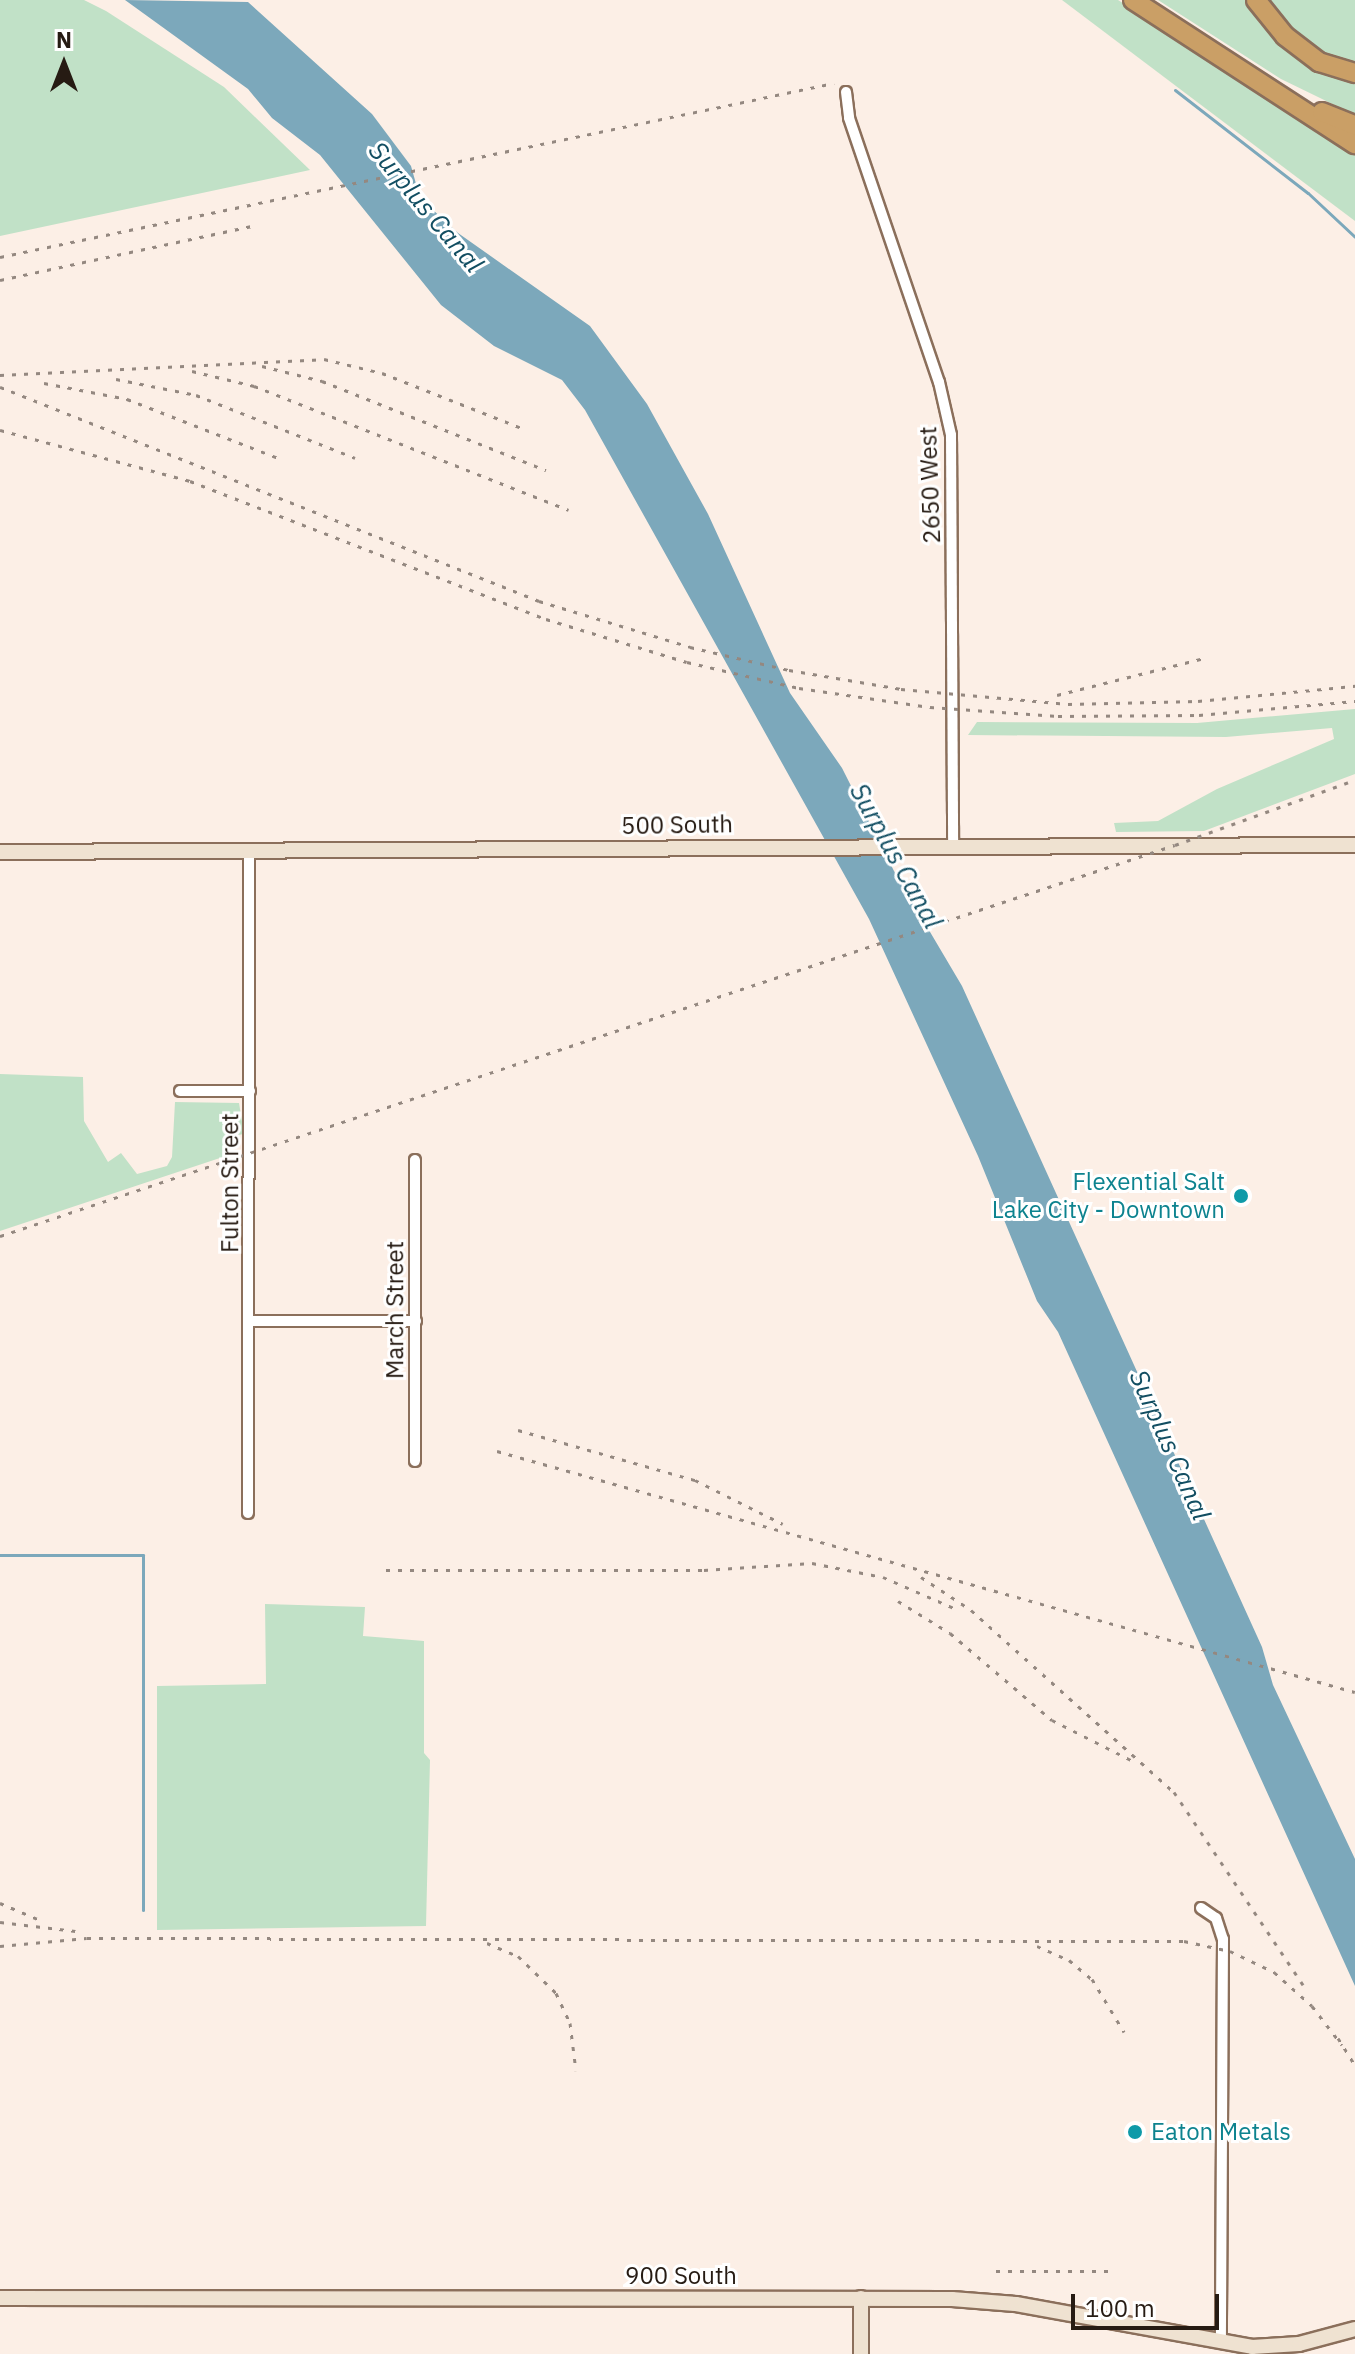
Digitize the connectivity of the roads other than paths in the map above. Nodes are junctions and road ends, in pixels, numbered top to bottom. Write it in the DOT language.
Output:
graph roads {
  1 [pos="1133,0"];
  2 [pos="1256,0"];
  3 [pos="1355,73"];
  4 [pos="1265,85"];
  5 [pos="846,92"];
  6 [pos="1355,125"];
  7 [pos="1355,144"];
  8 [pos="953,845"];
  9 [pos="1355,845"];
  10 [pos="0,852"];
  11 [pos="249,852"];
  12 [pos="180,1091"];
  13 [pos="250,1091"];
  14 [pos="415,1160"];
  15 [pos="250,1321"];
  16 [pos="416,1321"];
  17 [pos="415,1461"];
  18 [pos="248,1513"];
  19 [pos="1201,1908"];
  20 [pos="0,2298"];
  21 [pos="861,2298"];
  22 [pos="1355,2329"];
  23 [pos="1221,2343"];
  24 [pos="861,2354"];
  1 -- 4 [label="highway"];
  2 -- 3 [label="highway"];
  4 -- 6 [label="highway"];
  4 -- 7 [label="highway"];
  5 -- 8 [label="street, 2650 West"];
  8 -- 9 [label="street, 500 South"];
  8 -- 11 [label="street, 500 South"];
  10 -- 11 [label="street, 500 South"];
  11 -- 13 [label="street, Fulton Street"];
  12 -- 13 [label="street"];
  13 -- 15 [label="street, Fulton Street"];
  14 -- 16 [label="street, March Street"];
  15 -- 16 [label="street"];
  15 -- 18 [label="street, Fulton Street"];
  16 -- 17 [label="street, March Street"];
  19 -- 23 [label="street"];
  20 -- 21 [label="street, 900 South"];
  21 -- 23 [label="street, 900 South"];
  21 -- 24 [label="street"];
  22 -- 23 [label="street, 900 South"];
}
